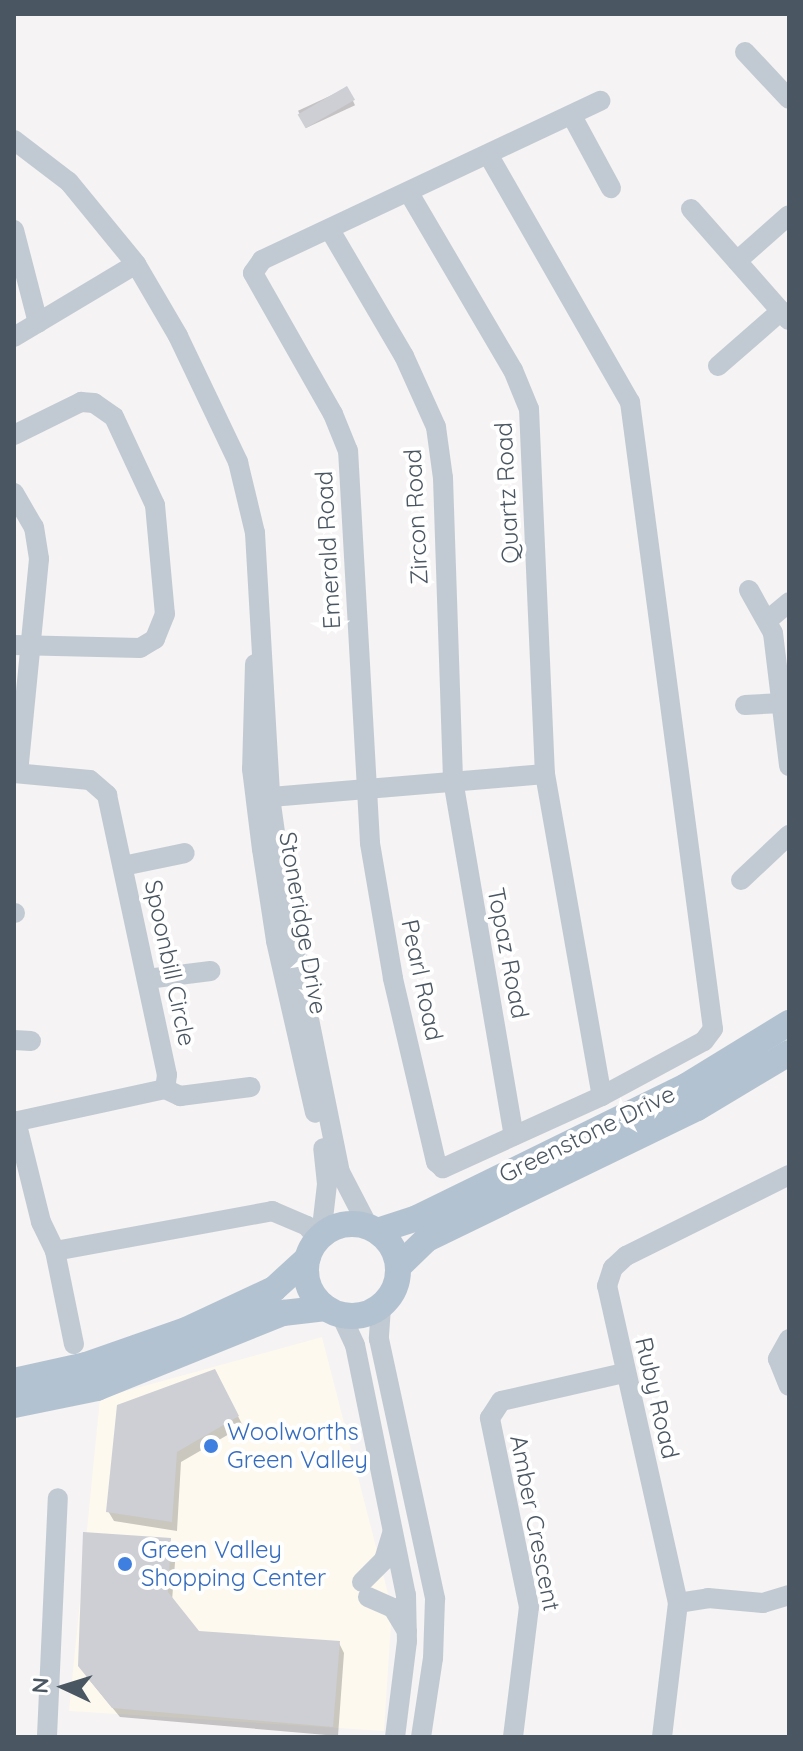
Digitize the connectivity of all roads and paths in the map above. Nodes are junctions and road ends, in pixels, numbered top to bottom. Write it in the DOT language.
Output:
graph roads {
  1 [pos="745,52"];
  2 [pos="789,99"];
  3 [pos="600,101"];
  4 [pos="572,116"];
  5 [pos="14,140"];
  6 [pos="489,156"];
  7 [pos="611,188"];
  8 [pos="409,193"];
  9 [pos="691,209"];
  10 [pos="789,215"];
  11 [pos="14,230"];
  12 [pos="330,230"];
  13 [pos="737,261"];
  14 [pos="136,264"];
  15 [pos="785,315"];
  16 [pos="46,318"];
  17 [pos="14,337"];
  18 [pos="718,366"];
  19 [pos="14,435"];
  20 [pos="14,493"];
  21 [pos="749,590"];
  22 [pos="789,602"];
  23 [pos="769,619"];
  24 [pos="21,646"];
  25 [pos="783,703"];
  26 [pos="745,705"];
  27 [pos="789,766"];
  28 [pos="16,773"];
  29 [pos="545,774"];
  30 [pos="453,780"];
  31 [pos="365,790"];
  32 [pos="263,798"];
  33 [pos="789,835"];
  34 [pos="185,853"];
  35 [pos="123,866"];
  36 [pos="741,880"];
  37 [pos="210,971"];
  38 [pos="147,979"];
  39 [pos="789,1023"];
  40 [pos="789,1053"];
  41 [pos="250,1087"];
  42 [pos="165,1089"];
  43 [pos="602,1096"];
  44 [pos="15,1122"];
  45 [pos="514,1136"];
  46 [pos="789,1175"];
  47 [pos="372,1228"];
  48 [pos="316,1244"];
  49 [pos="55,1251"];
  50 [pos="398,1267"];
  51 [pos="381,1307"];
  52 [pos="333,1312"];
  53 [pos="789,1339"];
  54 [pos="74,1344"];
  55 [pos="624,1373"];
  56 [pos="14,1381"];
  57 [pos="789,1386"];
  58 [pos="14,1405"];
  59 [pos="411,1474"];
  60 [pos="58,1498"];
  61 [pos="393,1528"];
  62 [pos="406,1595"];
  63 [pos="789,1595"];
  64 [pos="678,1603"];
  65 [pos="407,1631"];
  66 [pos="46,1737"];
  67 [pos="55,1737"];
  68 [pos="395,1737"];
  69 [pos="421,1737"];
  70 [pos="513,1737"];
  71 [pos="662,1737"];
  1 -- 2 [label="street"];
  3 -- 4 [label="street"];
  4 -- 6 [label="street"];
  4 -- 7 [label="street"];
  5 -- 14 [label="street, Stoneridge Drive"];
  6 -- 8 [label="street"];
  6 -- 43 [label="street"];
  8 -- 12 [label="street"];
  8 -- 29 [label="street, Quartz Road"];
  9 -- 13 [label="street"];
  10 -- 13 [label="street"];
  11 -- 16 [label="street"];
  12 -- 30 [label="street, Zircon Road"];
  12 -- 31 [label="street, Emerald Road"];
  13 -- 15 [label="street"];
  14 -- 16 [label="street"];
  14 -- 32 [label="street, Stoneridge Drive"];
  15 -- 18 [label="street"];
  16 -- 17 [label="street"];
  19 -- 24 [label="street"];
  20 -- 24 [label="street"];
  21 -- 23 [label="street"];
  22 -- 23 [label="street"];
  23 -- 25 [label="street"];
  24 -- 28 [label="street"];
  25 -- 26 [label="street"];
  25 -- 27 [label="street"];
  28 -- 35 [label="street, Spoonbill Circle"];
  29 -- 30 [label="street"];
  29 -- 43 [label="street"];
  30 -- 31 [label="street"];
  30 -- 45 [label="street, Topaz Road"];
  31 -- 32 [label="street"];
  31 -- 45 [label="street, Pearl Road"];
  32 -- 47 [label="street, Stoneridge Drive"];
  32 -- 48 [label="street, Stoneridge Drive"];
  33 -- 36 [label="street"];
  34 -- 35 [label="street"];
  35 -- 38 [label="street, Spoonbill Circle"];
  37 -- 38 [label="street"];
  38 -- 42 [label="street, Spoonbill Circle"];
  39 -- 47 [label="main road, Greenstone Drive"];
  40 -- 50 [label="main road, Greenstone Drive"];
  41 -- 42 [label="street"];
  42 -- 44 [label="street"];
  43 -- 45 [label="street"];
  44 -- 49 [label="street"];
  46 -- 55 [label="street, Ruby Road"];
  47 -- 48 [label="main road"];
  47 -- 50 [label="main road"];
  48 -- 49 [label="street"];
  48 -- 52 [label="main road"];
  48 -- 56 [label="main road"];
  49 -- 54 [label="street"];
  50 -- 51 [label="main road"];
  51 -- 52 [label="main road"];
  51 -- 59 [label="street"];
  52 -- 58 [label="main road"];
  52 -- 61 [label="street"];
  53 -- 57 [label="street"];
  55 -- 64 [label="street, Ruby Road"];
  55 -- 70 [label="street, Amber Crescent"];
  59 -- 62 [label="street"];
  59 -- 69 [label="street"];
  60 -- 66 [label="street"];
  61 -- 62 [label="street"];
  61 -- 65 [label="street"];
  62 -- 65 [label="street"];
  63 -- 64 [label="street"];
  64 -- 71 [label="street, Ruby Road"];
  65 -- 68 [label="street"];
  66 -- 67 [label="street"];
}
